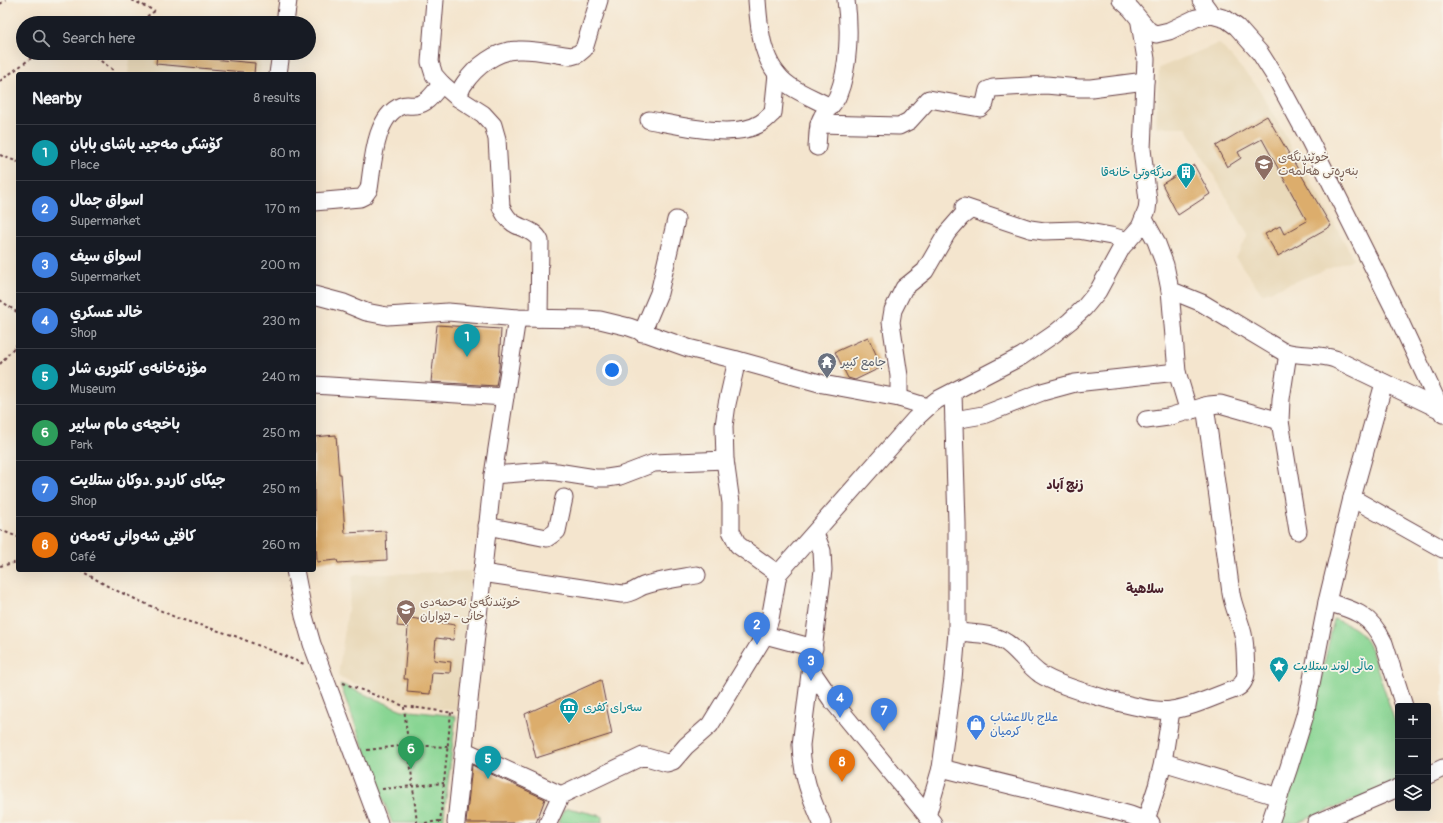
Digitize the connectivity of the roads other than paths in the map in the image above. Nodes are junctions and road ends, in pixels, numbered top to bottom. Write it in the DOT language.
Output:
graph roads {
  1 [pos="288,0"];
  2 [pos="435,0"];
  3 [pos="599,0"];
  4 [pos="757,0"];
  5 [pos="846,0"];
  6 [pos="1121,0"];
  7 [pos="1201,0"];
  8 [pos="1212,15"];
  9 [pos="286,16"];
  10 [pos="1140,23"];
  11 [pos="280,60"];
  12 [pos="278,72"];
  13 [pos="777,74"];
  14 [pos="1145,81"];
  15 [pos="442,84"];
  16 [pos="458,98"];
  17 [pos="830,107"];
  18 [pos="649,120"];
  19 [pos="819,124"];
  20 [pos="817,147"];
  21 [pos="316,202"];
  22 [pos="1144,219"];
  23 [pos="676,220"];
  24 [pos="1128,241"];
  25 [pos="1170,290"];
  26 [pos="316,296"];
  27 [pos="517,318"];
  28 [pos="539,318"];
  29 [pos="642,333"];
  30 [pos="1288,353"];
  31 [pos="737,360"];
  32 [pos="1177,372"];
  33 [pos="1384,383"];
  34 [pos="316,385"];
  35 [pos="953,393"];
  36 [pos="505,397"];
  37 [pos="899,398"];
  38 [pos="928,406"];
  39 [pos="1205,406"];
  40 [pos="1189,412"];
  41 [pos="1442,412"];
  42 [pos="954,420"];
  43 [pos="1146,420"];
  44 [pos="1280,421"];
  45 [pos="725,460"];
  46 [pos="493,474"];
  47 [pos="564,498"];
  48 [pos="1352,498"];
  49 [pos="487,526"];
  50 [pos="1298,531"];
  51 [pos="815,533"];
  52 [pos="1443,549"];
  53 [pos="295,572"];
  54 [pos="482,573"];
  55 [pos="778,574"];
  56 [pos="697,575"];
  57 [pos="1328,602"];
  58 [pos="957,632"];
  59 [pos="765,635"];
  60 [pos="814,648"];
  61 [pos="811,670"];
  62 [pos="1403,703"];
  63 [pos="1170,711"];
  64 [pos="456,749"];
  65 [pos="1163,762"];
  66 [pos="941,768"];
  67 [pos="1443,768"];
  68 [pos="1431,774"];
  69 [pos="1395,789"];
  70 [pos="561,796"];
  71 [pos="1279,797"];
  72 [pos="930,820"];
  73 [pos="445,822"];
  74 [pos="1148,822"];
  75 [pos="379,823"];
  76 [pos="548,823"];
  77 [pos="822,823"];
  78 [pos="1270,823"];
  79 [pos="1316,823"];
  1 -- 9 [label="street"];
  2 -- 15 [label="street"];
  3 -- 16 [label="street"];
  4 -- 13 [label="street"];
  5 -- 17 [label="street"];
  6 -- 10 [label="street"];
  7 -- 8 [label="street"];
  8 -- 10 [label="street"];
  8 -- 41 [label="street"];
  10 -- 14 [label="street"];
  11 -- 12 [label="street"];
  13 -- 17 [label="street"];
  13 -- 18 [label="street"];
  14 -- 19 [label="street"];
  14 -- 22 [label="street"];
  15 -- 16 [label="street"];
  15 -- 21 [label="street"];
  16 -- 28 [label="street"];
  17 -- 19 [label="street"];
  19 -- 20 [label="street"];
  22 -- 24 [label="street"];
  22 -- 25 [label="street"];
  23 -- 29 [label="street"];
  24 -- 35 [label="street"];
  24 -- 37 [label="street"];
  25 -- 30 [label="street"];
  25 -- 32 [label="street"];
  26 -- 27 [label="street"];
  27 -- 28 [label="street"];
  27 -- 36 [label="street"];
  28 -- 29 [label="street"];
  29 -- 31 [label="street"];
  30 -- 33 [label="street"];
  30 -- 44 [label="street"];
  31 -- 37 [label="street"];
  31 -- 45 [label="street"];
  32 -- 40 [label="street"];
  32 -- 42 [label="street"];
  33 -- 41 [label="street"];
  33 -- 48 [label="street"];
  34 -- 36 [label="street"];
  35 -- 38 [label="street"];
  35 -- 42 [label="street"];
  36 -- 46 [label="street"];
  37 -- 38 [label="street"];
  38 -- 51 [label="street"];
  39 -- 40 [label="street"];
  39 -- 44 [label="street"];
  39 -- 63 [label="street"];
  40 -- 43 [label="street"];
  42 -- 58 [label="street"];
  44 -- 50 [label="street"];
  45 -- 46 [label="street"];
  45 -- 55 [label="street"];
  46 -- 49 [label="street"];
  47 -- 49 [label="street"];
  48 -- 52 [label="street"];
  48 -- 57 [label="street"];
  49 -- 54 [label="street"];
  51 -- 55 [label="street"];
  51 -- 60 [label="street"];
  53 -- 75 [label="street"];
  54 -- 56 [label="street"];
  54 -- 64 [label="street"];
  55 -- 59 [label="street"];
  57 -- 62 [label="street"];
  57 -- 71 [label="street"];
  58 -- 63 [label="street"];
  58 -- 66 [label="street"];
  59 -- 60 [label="street"];
  59 -- 70 [label="street"];
  60 -- 61 [label="street"];
  61 -- 72 [label="street"];
  61 -- 77 [label="street"];
  63 -- 65 [label="street"];
  64 -- 70 [label="street"];
  64 -- 73 [label="street"];
  65 -- 71 [label="street"];
  65 -- 74 [label="street"];
  66 -- 72 [label="street"];
  66 -- 74 [label="street"];
  67 -- 68 [label="street"];
  69 -- 79 [label="street"];
  70 -- 76 [label="street"];
  71 -- 78 [label="street"];
}
